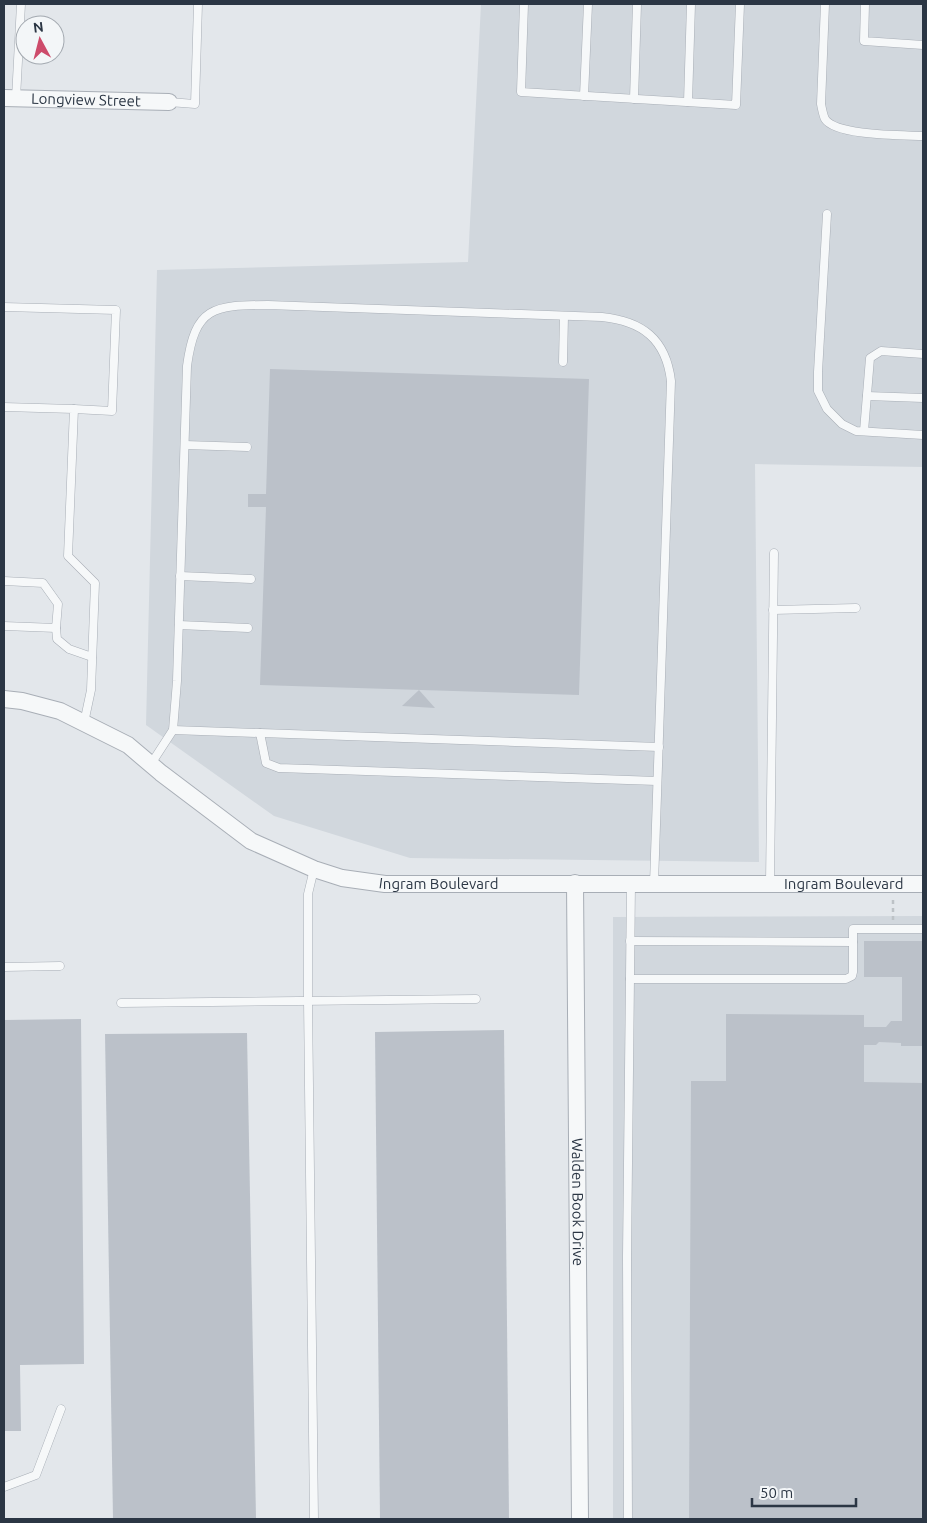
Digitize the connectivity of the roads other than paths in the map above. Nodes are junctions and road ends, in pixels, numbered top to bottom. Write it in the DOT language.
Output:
graph roads {
  1 [pos="21,4"];
  2 [pos="198,4"];
  3 [pos="524,4"];
  4 [pos="588,4"];
  5 [pos="637,4"];
  6 [pos="692,4"];
  7 [pos="740,4"];
  8 [pos="825,4"];
  9 [pos="866,4"];
  10 [pos="923,45"];
  11 [pos="584,96"];
  12 [pos="10,98"];
  13 [pos="634,99"];
  14 [pos="169,102"];
  15 [pos="688,102"];
  16 [pos="923,136"];
  17 [pos="827,214"];
  18 [pos="4,307"];
  19 [pos="564,316"];
  20 [pos="923,354"];
  21 [pos="563,362"];
  22 [pos="867,396"];
  23 [pos="923,398"];
  24 [pos="4,407"];
  25 [pos="74,409"];
  26 [pos="864,431"];
  27 [pos="923,435"];
  28 [pos="185,445"];
  29 [pos="247,448"];
  30 [pos="774,553"];
  31 [pos="180,576"];
  32 [pos="251,579"];
  33 [pos="4,581"];
  34 [pos="856,608"];
  35 [pos="773,610"];
  36 [pos="179,625"];
  37 [pos="4,626"];
  38 [pos="56,628"];
  39 [pos="248,628"];
  40 [pos="92,657"];
  41 [pos="4,699"];
  42 [pos="84,723"];
  43 [pos="173,730"];
  44 [pos="260,733"];
  45 [pos="659,746"];
  46 [pos="151,764"];
  47 [pos="657,781"];
  48 [pos="314,870"];
  49 [pos="575,883"];
  50 [pos="770,883"];
  51 [pos="631,884"];
  52 [pos="654,884"];
  53 [pos="923,884"];
  54 [pos="923,929"];
  55 [pos="630,941"];
  56 [pos="852,942"];
  57 [pos="60,966"];
  58 [pos="4,967"];
  59 [pos="630,979"];
  60 [pos="308,1000"];
  61 [pos="476,1000"];
  62 [pos="121,1003"];
  63 [pos="61,1409"];
  64 [pos="4,1487"];
  65 [pos="314,1519"];
  66 [pos="580,1519"];
  67 [pos="628,1519"];
  1 -- 12 [label="lane"];
  2 -- 14 [label="lane"];
  3 -- 11 [label="lane"];
  4 -- 11 [label="lane"];
  5 -- 13 [label="lane"];
  6 -- 15 [label="lane"];
  7 -- 15 [label="lane"];
  8 -- 16 [label="lane"];
  9 -- 10 [label="lane"];
  11 -- 13 [label="lane"];
  12 -- 14 [label="street, Longview Street"];
  13 -- 15 [label="lane"];
  17 -- 26 [label="lane"];
  18 -- 25 [label="lane"];
  19 -- 21 [label="lane"];
  19 -- 28 [label="lane"];
  19 -- 45 [label="lane"];
  20 -- 22 [label="lane"];
  22 -- 23 [label="lane"];
  22 -- 26 [label="lane"];
  24 -- 25 [label="lane"];
  25 -- 40 [label="lane"];
  26 -- 27 [label="lane"];
  28 -- 29 [label="lane"];
  28 -- 31 [label="lane"];
  30 -- 35 [label="lane"];
  31 -- 32 [label="lane"];
  31 -- 36 [label="lane"];
  33 -- 38 [label="lane"];
  34 -- 35 [label="lane"];
  35 -- 50 [label="lane"];
  36 -- 39 [label="lane"];
  36 -- 43 [label="lane"];
  37 -- 38 [label="lane"];
  38 -- 40 [label="lane"];
  40 -- 42 [label="lane"];
  41 -- 42 [label="street, Ingram Boulevard"];
  42 -- 46 [label="street, Ingram Boulevard"];
  43 -- 44 [label="lane"];
  43 -- 46 [label="lane"];
  44 -- 45 [label="lane"];
  44 -- 47 [label="lane"];
  45 -- 47 [label="lane"];
  46 -- 48 [label="street, Ingram Boulevard"];
  47 -- 52 [label="lane"];
  48 -- 49 [label="street, Ingram Boulevard"];
  48 -- 60 [label="lane"];
  49 -- 51 [label="street, Ingram Boulevard"];
  49 -- 66 [label="street, Walden Book Drive"];
  50 -- 52 [label="street, Ingram Boulevard"];
  50 -- 53 [label="street, Ingram Boulevard"];
  51 -- 52 [label="street, Ingram Boulevard"];
  51 -- 55 [label="lane"];
  54 -- 56 [label="lane"];
  55 -- 56 [label="lane"];
  55 -- 59 [label="lane"];
  56 -- 59 [label="lane"];
  57 -- 58 [label="lane"];
  59 -- 67 [label="lane"];
  60 -- 61 [label="lane"];
  60 -- 62 [label="lane"];
  60 -- 65 [label="lane"];
  63 -- 64 [label="lane"];
}
